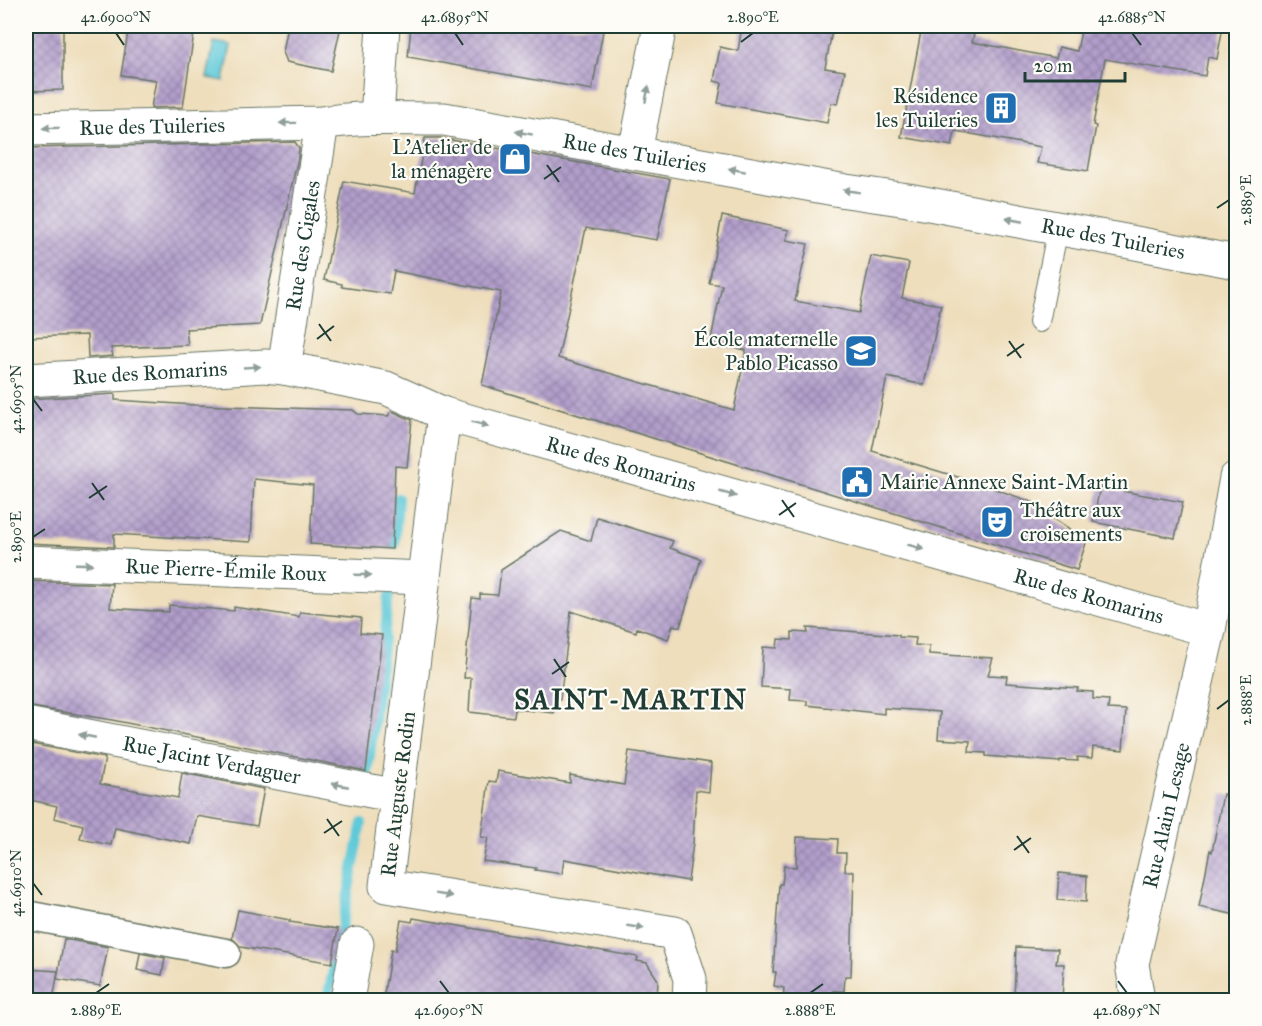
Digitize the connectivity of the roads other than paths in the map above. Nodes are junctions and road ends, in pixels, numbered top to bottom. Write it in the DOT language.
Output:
graph roads {
  1 [pos="383,26"];
  2 [pos="660,26"];
  3 [pos="377,118"];
  4 [pos="322,123"];
  5 [pos="26,129"];
  6 [pos="636,152"];
  7 [pos="1058,228"];
  8 [pos="1236,262"];
  9 [pos="1039,322"];
  10 [pos="284,368"];
  11 [pos="26,380"];
  12 [pos="444,414"];
  13 [pos="1236,478"];
  14 [pos="26,562"];
  15 [pos="424,578"];
  16 [pos="1209,630"];
  17 [pos="26,724"];
  18 [pos="397,796"];
  19 [pos="26,915"];
  20 [pos="357,944"];
  21 [pos="226,953"];
  22 [pos="347,1000"];
  23 [pos="689,1000"];
  24 [pos="1138,1000"];
  1 -- 3 [label="street"];
  6 -- 2 [label="street, one-way"];
  3 -- 4 [label="street, Rue des Tuileries"];
  6 -- 3 [label="street, Rue des Tuileries, one-way"];
  4 -- 5 [label="street, Rue des Tuileries, one-way"];
  4 -- 10 [label="street, Rue des Cigales"];
  7 -- 6 [label="street, Rue des Tuileries, one-way"];
  7 -- 8 [label="street, Rue des Tuileries"];
  7 -- 9 [label="lane"];
  11 -- 10 [label="street, Rue des Romarins, one-way"];
  10 -- 12 [label="street, Rue des Romarins"];
  12 -- 15 [label="street, Rue Auguste Rodin"];
  12 -- 16 [label="street, Rue des Romarins, one-way"];
  13 -- 16 [label="street, Rue Alain Lesage"];
  14 -- 15 [label="street, Rue Pierre-Émile Roux, one-way"];
  15 -- 18 [label="street, Rue Auguste Rodin"];
  16 -- 24 [label="street, Rue Alain Lesage"];
  18 -- 17 [label="street, Rue Jacint Verdaguer, one-way"];
  18 -- 23 [label="street, Rue Auguste Rodin, one-way"];
  19 -- 21 [label="street"];
  20 -- 22 [label="street"];
}
